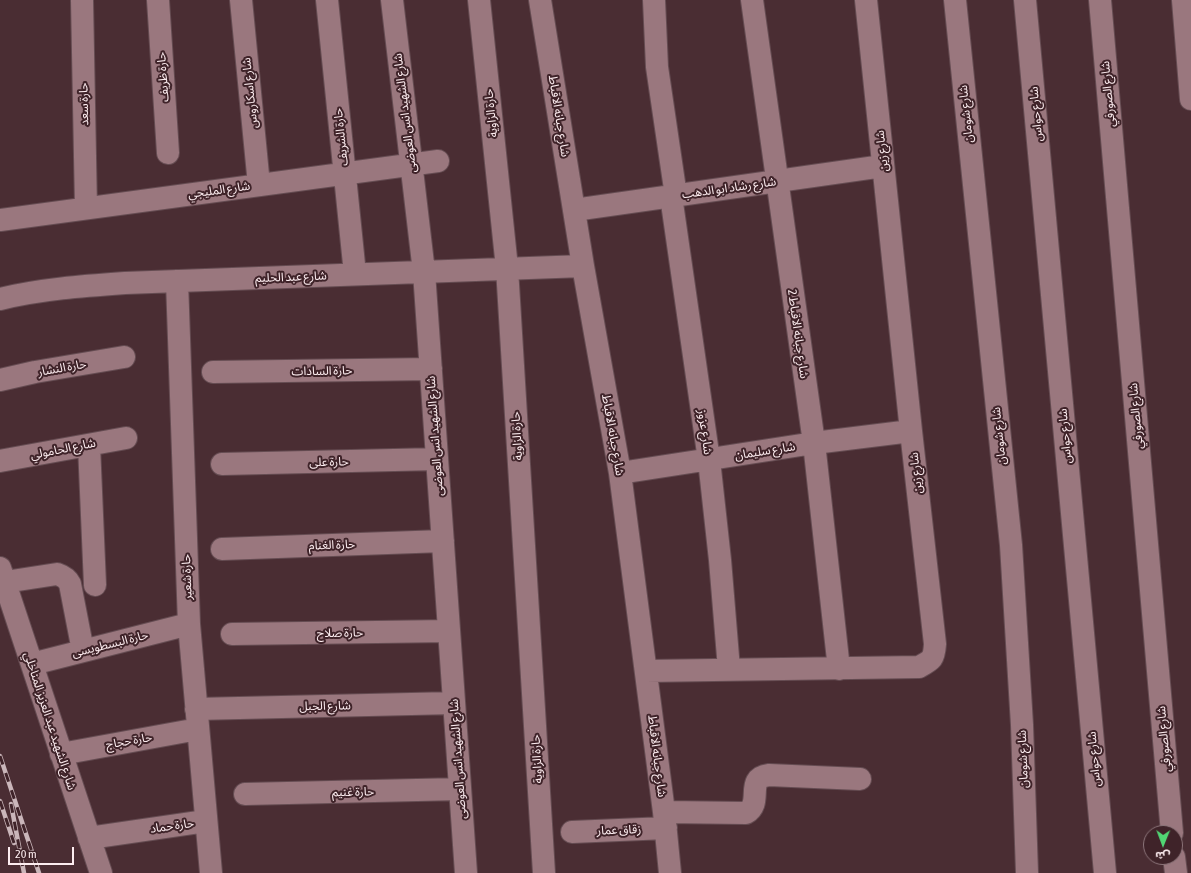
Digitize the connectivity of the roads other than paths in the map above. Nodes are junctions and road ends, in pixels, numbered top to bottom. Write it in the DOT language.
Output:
graph roads {
  1 [pos="82,0"];
  2 [pos="158,0"];
  3 [pos="240,0"];
  4 [pos="327,0"];
  5 [pos="392,0"];
  6 [pos="479,0"];
  7 [pos="540,0"];
  8 [pos="654,0"];
  9 [pos="752,0"];
  10 [pos="866,0"];
  11 [pos="955,0"];
  12 [pos="1025,0"];
  13 [pos="1100,0"];
  14 [pos="1183,0"];
  15 [pos="1191,99"];
  16 [pos="168,153"];
  17 [pos="438,161"];
  18 [pos="411,165"];
  19 [pos="883,166"];
  20 [pos="344,173"];
  21 [pos="777,182"];
  22 [pos="259,185"];
  23 [pos="674,196"];
  24 [pos="86,208"];
  25 [pos="574,210"];
  26 [pos="0,220"];
  27 [pos="583,266"];
  28 [pos="507,268"];
  29 [pos="424,272"];
  30 [pos="355,274"];
  31 [pos="177,281"];
  32 [pos="0,299"];
  33 [pos="124,357"];
  34 [pos="431,369"];
  35 [pos="213,372"];
  36 [pos="0,380"];
  37 [pos="911,430"];
  38 [pos="126,438"];
  39 [pos="814,443"];
  40 [pos="89,445"];
  41 [pos="437,459"];
  42 [pos="709,460"];
  43 [pos="0,461"];
  44 [pos="222,464"];
  45 [pos="620,474"];
  46 [pos="443,541"];
  47 [pos="222,549"];
  48 [pos="2,575"];
  49 [pos="95,585"];
  50 [pos="188,624"];
  51 [pos="449,631"];
  52 [pos="232,634"];
  53 [pos="83,651"];
  54 [pos="32,664"];
  55 [pos="729,669"];
  56 [pos="839,669"];
  57 [pos="646,671"];
  58 [pos="454,703"];
  59 [pos="197,719"];
  60 [pos="61,754"];
  61 [pos="860,779"];
  62 [pos="460,789"];
  63 [pos="245,794"];
  64 [pos="665,820"];
  65 [pos="206,821"];
  66 [pos="1171,825"];
  67 [pos="572,832"];
  68 [pos="89,838"];
  69 [pos="101,873"];
  70 [pos="211,873"];
  71 [pos="466,873"];
  72 [pos="544,873"];
  73 [pos="670,873"];
  74 [pos="1027,873"];
  75 [pos="1104,873"];
  1 -- 24 [label="street, حارة سعد"];
  2 -- 16 [label="street, حارة ظريف"];
  3 -- 22 [label="street, شارع اسكاروس"];
  4 -- 20 [label="street, حارة الشريف"];
  5 -- 18 [label="street, شارع الشهيد انس العوضى"];
  6 -- 28 [label="street, حارة الزاوية"];
  7 -- 25 [label="street, شارع جبانه الاقباط"];
  8 -- 23 [label="street, شارع عزوز"];
  9 -- 21 [label="street, شارع جبانه الاقباط 2"];
  10 -- 19 [label="street, شارع زين"];
  11 -- 74 [label="street, شارع شومان"];
  12 -- 75 [label="street, شارع حواس"];
  13 -- 66 [label="street, شارع الصورفي"];
  14 -- 15 [label="street"];
  17 -- 18 [label="street, شارع المليجي"];
  18 -- 20 [label="street, شارع المليجي"];
  18 -- 29 [label="street, شارع الشهيد انس العوضى"];
  19 -- 21 [label="street, شارع رشاد ابو الدهب"];
  19 -- 37 [label="street, شارع زين"];
  20 -- 22 [label="street, شارع المليجي"];
  20 -- 30 [label="street, حارة الشريف"];
  21 -- 23 [label="street, شارع رشاد ابو الدهب"];
  21 -- 39 [label="street, شارع جبانه الاقباط 2"];
  22 -- 24 [label="street, شارع المليجي"];
  23 -- 25 [label="street, شارع رشاد ابو الدهب"];
  23 -- 42 [label="street, شارع عزوز"];
  24 -- 26 [label="street, شارع المليجي"];
  25 -- 27 [label="street, شارع جبانه الاقباط"];
  27 -- 28 [label="street, شارع عبد الحليم"];
  27 -- 45 [label="street, شارع جبانه الاقباط"];
  28 -- 29 [label="street, شارع عبد الحليم"];
  28 -- 72 [label="street, حارة الزاوية"];
  29 -- 30 [label="street, شارع عبد الحليم"];
  29 -- 34 [label="street, شارع الشهيد انس العوضى"];
  30 -- 31 [label="street, شارع عبد الحليم"];
  31 -- 32 [label="street, شارع عبد الحليم"];
  31 -- 50 [label="street, حارة شعير"];
  33 -- 36 [label="street, حارة النشار"];
  34 -- 35 [label="street, حارة السادات"];
  34 -- 41 [label="street, شارع الشهيد انس العوضى"];
  37 -- 39 [label="street, شارع سليمان"];
  37 -- 56 [label="street, شارع زين"];
  38 -- 40 [label="street, شارع الحامولي"];
  39 -- 42 [label="street, شارع سليمان"];
  39 -- 56 [label="street, شارع جبانه الاقباط 2"];
  40 -- 43 [label="street, شارع الحامولي"];
  40 -- 49 [label="street"];
  41 -- 44 [label="street, حارة على"];
  41 -- 46 [label="street, شارع الشهيد انس العوضى"];
  42 -- 45 [label="street, شارع سليمان"];
  42 -- 55 [label="street, شارع عزوز"];
  45 -- 57 [label="street, شارع جبانه الاقباط"];
  46 -- 47 [label="street, حارة الغنام"];
  46 -- 51 [label="street, شارع الشهيد انس العوضى"];
  48 -- 53 [label="street"];
  48 -- 54 [label="street, شارع الشهيد عبد العزيز المناخلي"];
  50 -- 53 [label="street, حارة البسطويسى"];
  50 -- 59 [label="street, حارة شعير"];
  51 -- 52 [label="street, حارة صلاح"];
  51 -- 58 [label="street, شارع الشهيد انس العوضى"];
  53 -- 54 [label="street, حارة البسطويسى"];
  54 -- 60 [label="street, شارع الشهيد عبد العزيز المناخلي"];
  55 -- 56 [label="street, شارع زين"];
  55 -- 57 [label="street, شارع زين"];
  57 -- 64 [label="street, شارع جبانه الاقباط"];
  58 -- 59 [label="street, شارع الجبل"];
  58 -- 62 [label="street, شارع الشهيد انس العوضى"];
  59 -- 60 [label="street, حارة حجاج"];
  59 -- 65 [label="street, حارة شعير"];
  60 -- 68 [label="street, شارع الشهيد عبد العزيز المناخلي"];
  61 -- 64 [label="street, زقاق عمار"];
  62 -- 63 [label="street, حارة غنيم"];
  62 -- 71 [label="street, شارع الشهيد انس العوضى"];
  64 -- 67 [label="street, زقاق عمار"];
  64 -- 73 [label="street, شارع جبانه الاقباط"];
  65 -- 68 [label="street, حارة حماد"];
  65 -- 70 [label="street, حارة شعير"];
  68 -- 69 [label="street, شارع الشهيد عبد العزيز المناخلي"];
}
